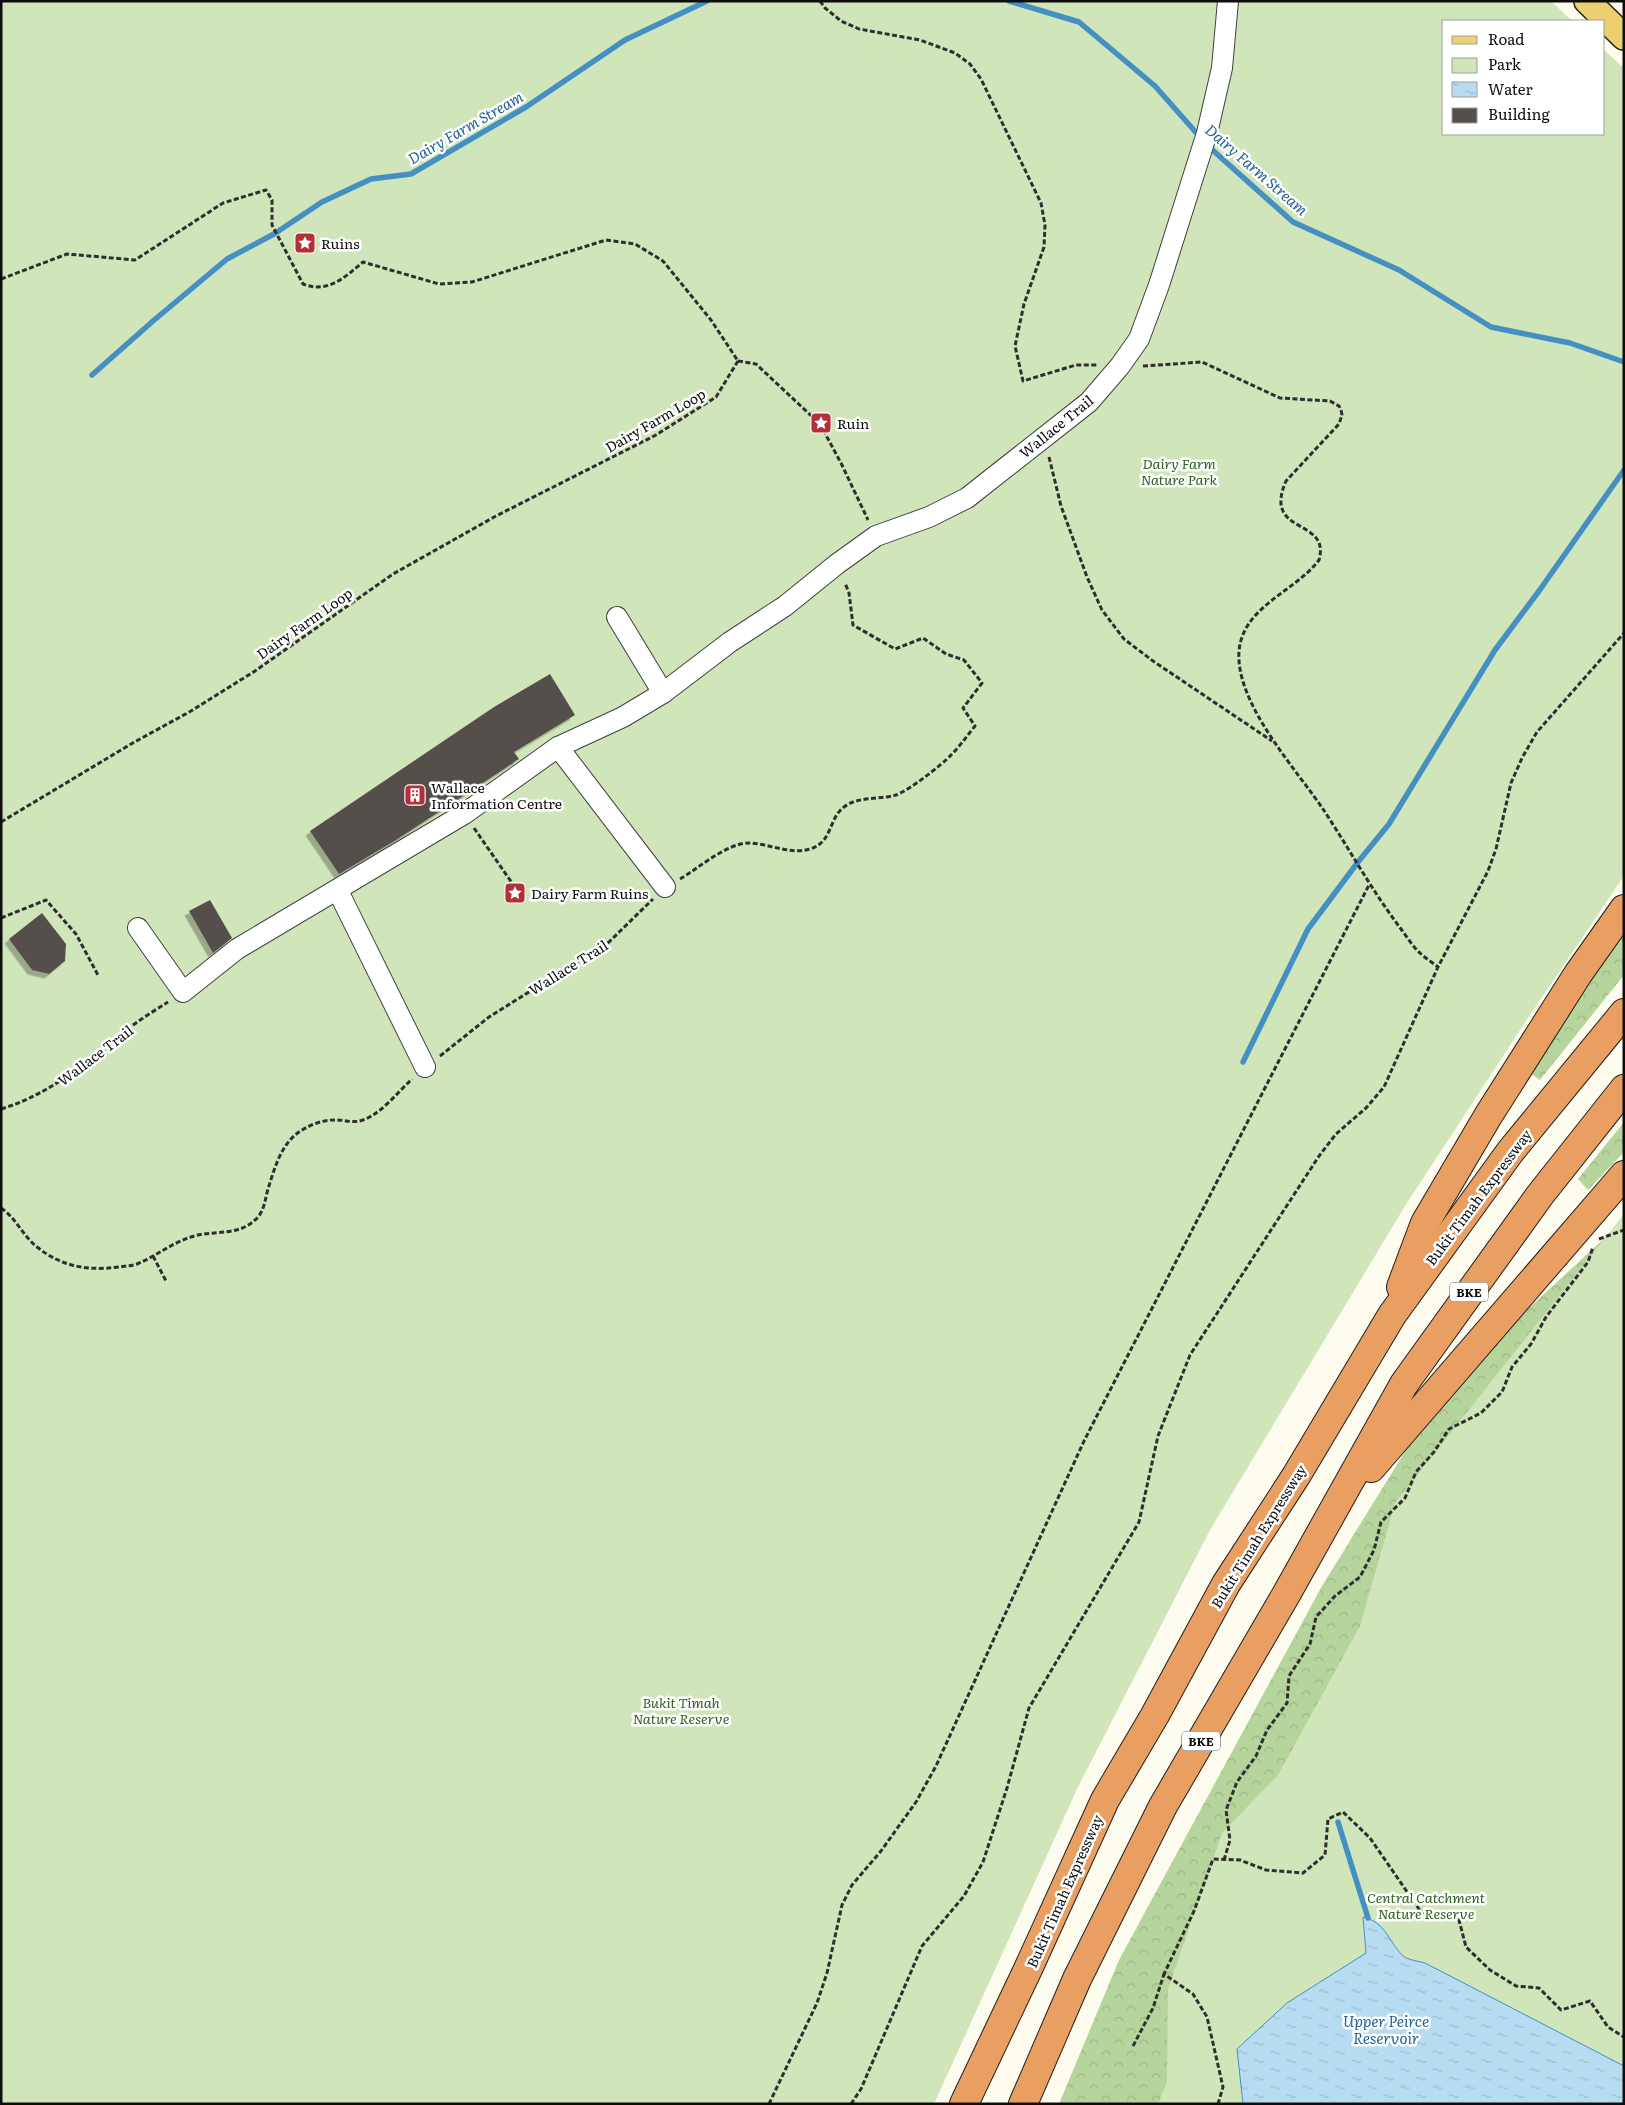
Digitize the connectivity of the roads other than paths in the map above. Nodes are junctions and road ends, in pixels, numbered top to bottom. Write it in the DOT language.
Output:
graph roads {
  1 [pos="1228,1"];
  2 [pos="1587,1"];
  3 [pos="1624,37"];
  4 [pos="617,617"];
  5 [pos="663,693"];
  6 [pos="558,747"];
  7 [pos="665,887"];
  8 [pos="338,891"];
  9 [pos="1624,909"];
  10 [pos="138,928"];
  11 [pos="1624,1013"];
  12 [pos="425,1068"];
  13 [pos="1624,1089"];
  14 [pos="1624,1175"];
  15 [pos="1392,1315"];
  16 [pos="1335,1509"];
  17 [pos="964,2104"];
  18 [pos="1023,2104"];
  1 -- 5 [label="lane, Wallace Trail"];
  2 -- 3 [label="main road"];
  4 -- 5 [label="lane"];
  5 -- 6 [label="lane, Wallace Trail"];
  6 -- 7 [label="lane"];
  6 -- 8 [label="lane, Wallace Trail"];
  8 -- 10 [label="lane, Wallace Trail"];
  8 -- 12 [label="lane"];
  9 -- 15 [label="highway"];
  11 -- 15 [label="highway, Bukit Timah Expressway"];
  13 -- 16 [label="highway, BKE"];
  14 -- 16 [label="highway"];
  15 -- 17 [label="highway, Bukit Timah Expressway"];
  16 -- 18 [label="highway, BKE"];
}
